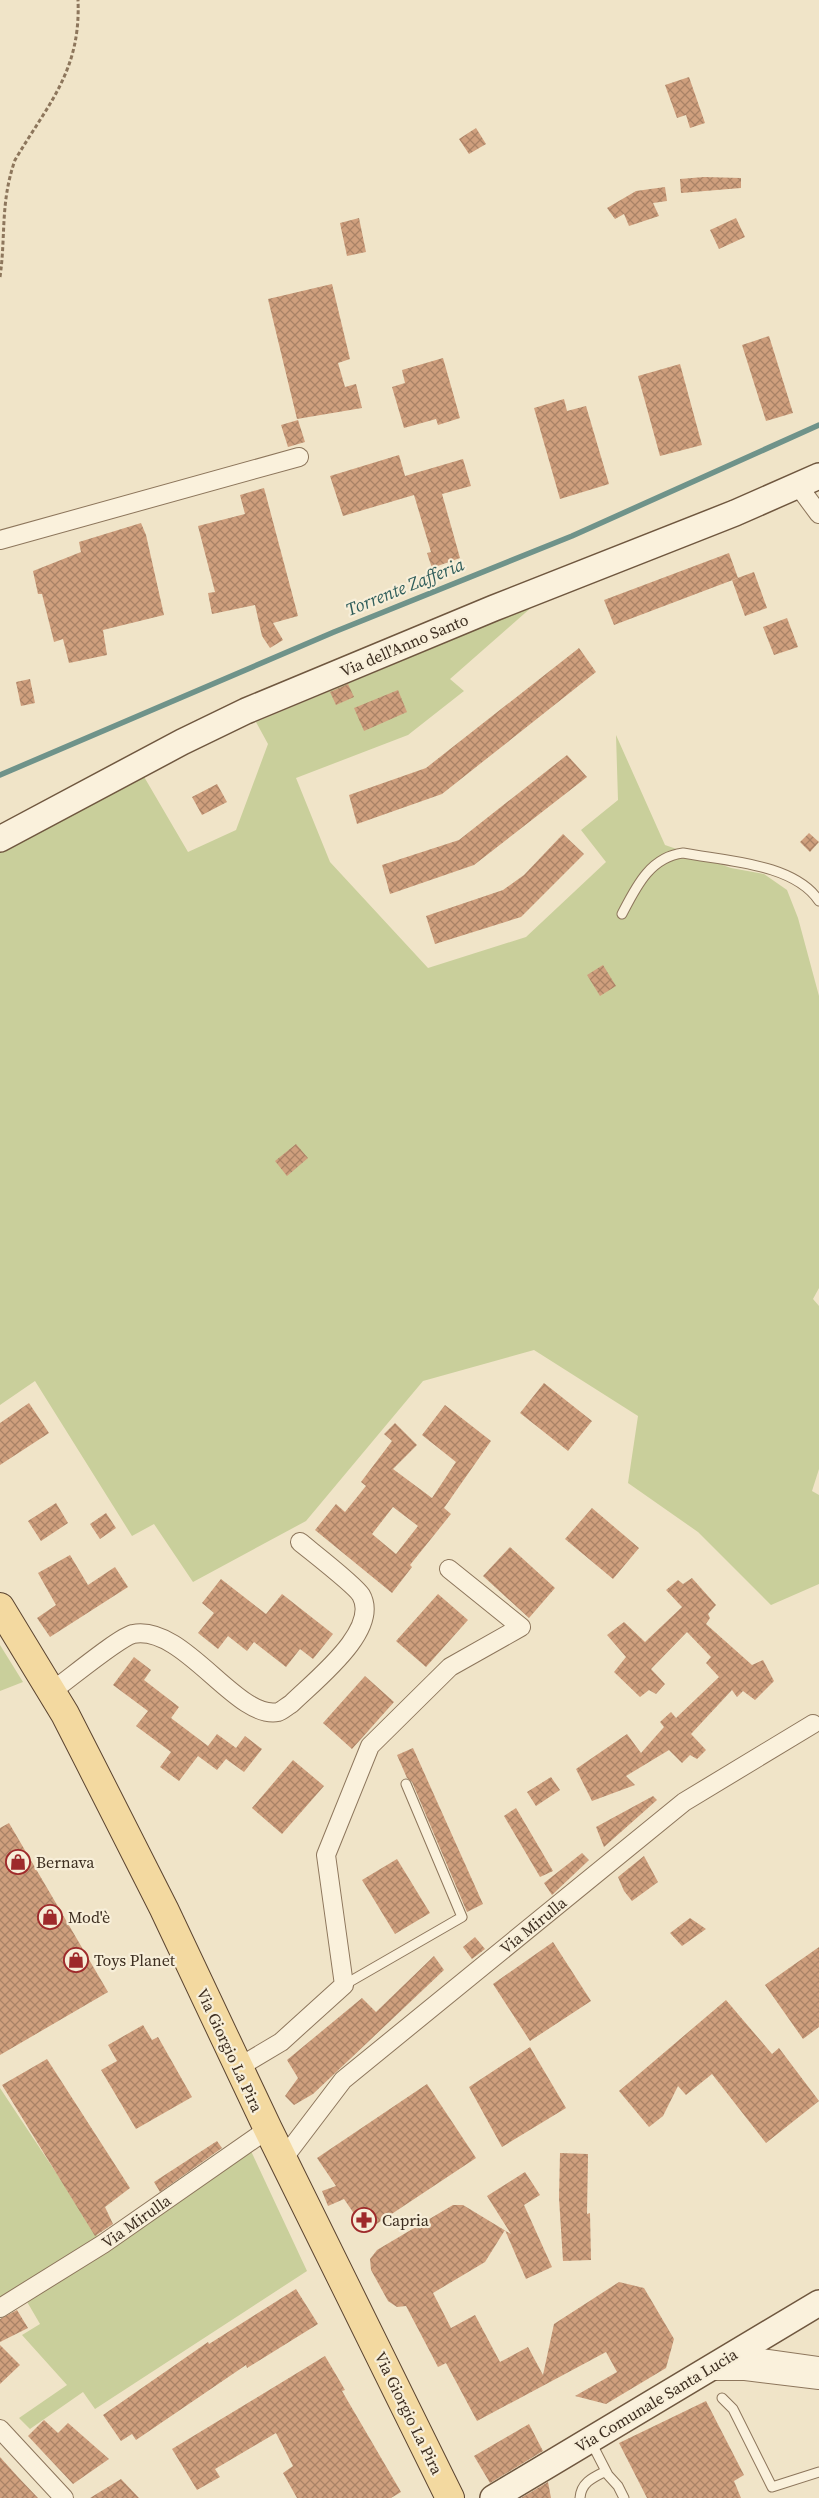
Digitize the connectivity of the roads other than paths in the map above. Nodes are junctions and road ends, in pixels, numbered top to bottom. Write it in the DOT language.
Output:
graph roads {
  1 [pos="299,457"];
  2 [pos="809,481"];
  3 [pos="819,514"];
  4 [pos="0,540"];
  5 [pos="0,839"];
  6 [pos="819,901"];
  7 [pos="622,914"];
  8 [pos="300,1542"];
  9 [pos="449,1569"];
  10 [pos="0,1607"];
  11 [pos="52,1692"];
  12 [pos="813,1724"];
  13 [pos="406,1784"];
  14 [pos="344,1985"];
  15 [pos="239,2067"];
  16 [pos="268,2129"];
  17 [pos="283,2159"];
  18 [pos="819,2303"];
  19 [pos="0,2308"];
  20 [pos="732,2354"];
  21 [pos="819,2366"];
  22 [pos="702,2371"];
  23 [pos="819,2380"];
  24 [pos="722,2398"];
  25 [pos="0,2429"];
  26 [pos="590,2439"];
  27 [pos="606,2471"];
  28 [pos="819,2472"];
  29 [pos="64,2498"];
  30 [pos="450,2498"];
  31 [pos="494,2498"];
  32 [pos="580,2498"];
  33 [pos="624,2498"];
  1 -- 4 [label="street"];
  2 -- 3 [label="street"];
  2 -- 5 [label="street, Via dell'Anno Santo"];
  6 -- 7 [label="lane"];
  8 -- 11 [label="street"];
  9 -- 14 [label="street"];
  10 -- 11 [label="main road, Via Giorgio La Pira"];
  11 -- 15 [label="main road, Via Giorgio La Pira"];
  12 -- 17 [label="street, Via Mirulla"];
  13 -- 14 [label="lane"];
  14 -- 15 [label="street"];
  15 -- 16 [label="main road, Via Giorgio La Pira"];
  16 -- 17 [label="main road, Via Giorgio La Pira"];
  16 -- 19 [label="street, Via Mirulla"];
  17 -- 30 [label="main road, Via Giorgio La Pira"];
  18 -- 20 [label="street, Via Comunale Santa Lucia"];
  20 -- 21 [label="street"];
  20 -- 22 [label="street, Via Comunale Santa Lucia"];
  22 -- 23 [label="street"];
  22 -- 26 [label="street, Via Comunale Santa Lucia"];
  24 -- 28 [label="lane"];
  25 -- 29 [label="street"];
  26 -- 27 [label="lane"];
  26 -- 31 [label="street, Via Comunale Santa Lucia"];
  27 -- 32 [label="lane"];
  27 -- 33 [label="lane"];
}
